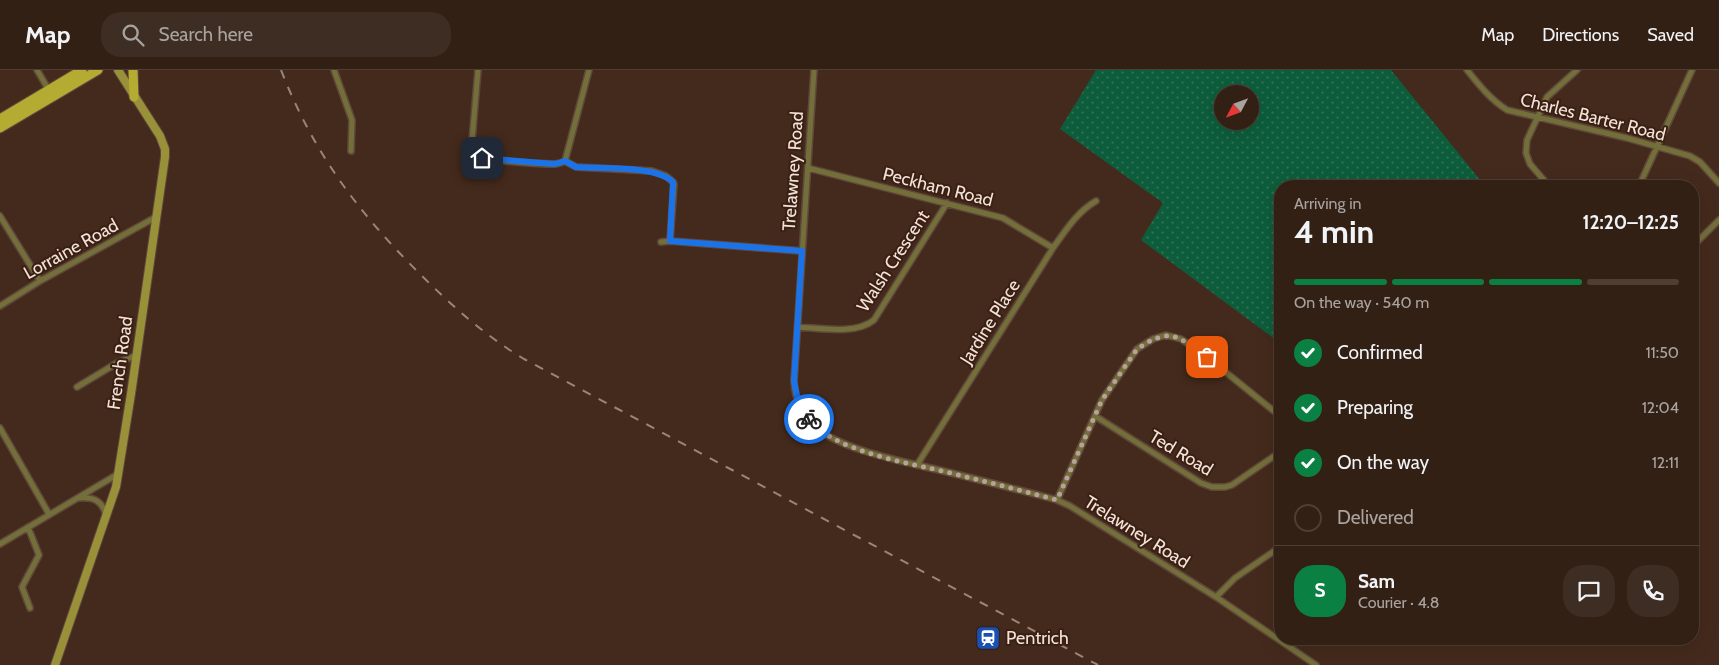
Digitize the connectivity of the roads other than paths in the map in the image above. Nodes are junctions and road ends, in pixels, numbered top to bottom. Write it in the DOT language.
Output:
graph roads {
  1 [pos="37,70"];
  2 [pos="82,70"];
  3 [pos="98,70"];
  4 [pos="118,70"];
  5 [pos="133,70"];
  6 [pos="334,70"];
  7 [pos="478,70"];
  8 [pos="589,70"];
  9 [pos="814,70"];
  10 [pos="1467,70"];
  11 [pos="1577,70"];
  12 [pos="1692,70"];
  13 [pos="51,93"];
  14 [pos="134,97"];
  15 [pos="1539,118"];
  16 [pos="0,119"];
  17 [pos="0,128"];
  18 [pos="1658,147"];
  19 [pos="351,151"];
  20 [pos="565,161"];
  21 [pos="808,168"];
  22 [pos="1544,180"];
  23 [pos="1641,180"];
  24 [pos="1719,183"];
  25 [pos="1096,201"];
  26 [pos="947,203"];
  27 [pos="0,216"];
  28 [pos="156,218"];
  29 [pos="1719,220"];
  30 [pos="1699,240"];
  31 [pos="670,241"];
  32 [pos="661,242"];
  33 [pos="1054,248"];
  34 [pos="802,251"];
  35 [pos="40,281"];
  36 [pos="0,306"];
  37 [pos="798,327"];
  38 [pos="137,354"];
  39 [pos="77,387"];
  40 [pos="1274,411"];
  41 [pos="1095,416"];
  42 [pos="0,428"];
  43 [pos="1274,456"];
  44 [pos="917,465"];
  45 [pos="118,474"];
  46 [pos="78,498"];
  47 [pos="1057,500"];
  48 [pos="49,514"];
  49 [pos="106,518"];
  50 [pos="28,527"];
  51 [pos="0,544"];
  52 [pos="1274,551"];
  53 [pos="1216,597"];
  54 [pos="30,608"];
  55 [pos="1274,636"];
  56 [pos="1287,645"];
  57 [pos="55,665"];
  58 [pos="1316,665"];
  1 -- 13 [label="street"];
  2 -- 13 [label="main road"];
  3 -- 13 [label="main road"];
  4 -- 14 [label="street, French Road"];
  5 -- 14 [label="main road"];
  6 -- 19 [label="street"];
  7 -- 20 [label="street"];
  8 -- 20 [label="street"];
  9 -- 21 [label="street, Trelawney Road"];
  10 -- 15 [label="street, Charles Barter Road"];
  11 -- 15 [label="street"];
  12 -- 18 [label="street"];
  13 -- 16 [label="main road"];
  13 -- 17 [label="main road"];
  14 -- 28 [label="street, French Road"];
  15 -- 18 [label="street, Charles Barter Road"];
  15 -- 22 [label="street"];
  18 -- 23 [label="street"];
  18 -- 24 [label="street, Charles Barter Road"];
  20 -- 31 [label="street"];
  21 -- 26 [label="street, Peckham Road"];
  21 -- 34 [label="street, Trelawney Road"];
  25 -- 33 [label="street, Jardine Place"];
  26 -- 33 [label="street, Peckham Road"];
  26 -- 37 [label="street, Walsh Crescent"];
  27 -- 35 [label="street"];
  28 -- 35 [label="street, Lorraine Road"];
  28 -- 38 [label="street, French Road"];
  29 -- 30 [label="street"];
  31 -- 32 [label="street"];
  31 -- 34 [label="street"];
  33 -- 44 [label="street, Jardine Place"];
  34 -- 37 [label="street, Trelawney Road"];
  35 -- 36 [label="street, Lorraine Road"];
  37 -- 44 [label="street, Trelawney Road"];
  38 -- 39 [label="street"];
  38 -- 45 [label="street, French Road"];
  40 -- 41 [label="street"];
  41 -- 43 [label="street, Ted Road"];
  41 -- 47 [label="street"];
  42 -- 48 [label="street"];
  44 -- 47 [label="street, Trelawney Road"];
  45 -- 46 [label="street"];
  45 -- 49 [label="street, French Road"];
  46 -- 48 [label="street"];
  46 -- 49 [label="street"];
  47 -- 53 [label="street, Trelawney Road"];
  48 -- 50 [label="street"];
  49 -- 57 [label="street, French Road"];
  50 -- 51 [label="street"];
  50 -- 54 [label="street"];
  52 -- 53 [label="street"];
  53 -- 55 [label="street, Trelawney Road"];
  56 -- 58 [label="street, Trelawney Road"];
}
